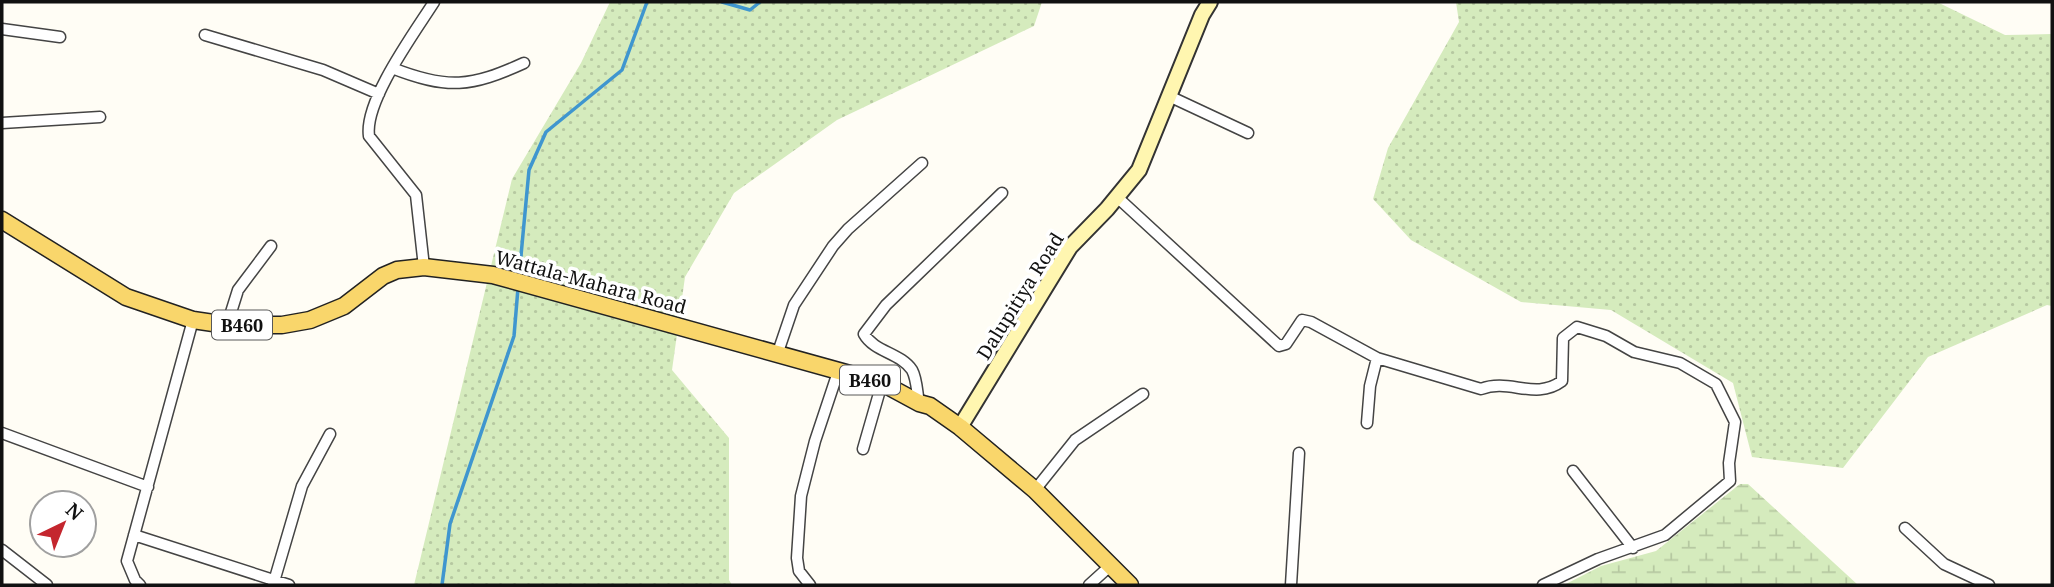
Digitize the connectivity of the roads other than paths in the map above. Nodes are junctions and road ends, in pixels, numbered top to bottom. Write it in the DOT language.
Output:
graph roads {
  1 [pos="434,2"];
  2 [pos="1209,2"];
  3 [pos="2,29"];
  4 [pos="205,36"];
  5 [pos="60,37"];
  6 [pos="524,63"];
  7 [pos="392,68"];
  8 [pos="379,94"];
  9 [pos="1171,97"];
  10 [pos="100,117"];
  11 [pos="2,123"];
  12 [pos="1248,133"];
  13 [pos="922,163"];
  14 [pos="1002,193"];
  15 [pos="1117,197"];
  16 [pos="2,220"];
  17 [pos="271,246"];
  18 [pos="424,267"];
  19 [pos="193,320"];
  20 [pos="227,325"];
  21 [pos="777,355"];
  22 [pos="1377,358"];
  23 [pos="838,372"];
  24 [pos="882,383"];
  25 [pos="1143,394"];
  26 [pos="919,403"];
  27 [pos="1367,423"];
  28 [pos="960,428"];
  29 [pos="2,433"];
  30 [pos="330,433"];
  31 [pos="863,449"];
  32 [pos="1299,453"];
  33 [pos="1573,471"];
  34 [pos="148,487"];
  35 [pos="1035,490"];
  36 [pos="1905,528"];
  37 [pos="134,535"];
  38 [pos="1633,548"];
  39 [pos="2,550"];
  40 [pos="1110,566"];
  41 [pos="274,583"];
  42 [pos="47,585"];
  43 [pos="140,585"];
  44 [pos="289,585"];
  45 [pos="810,585"];
  46 [pos="1089,585"];
  47 [pos="1130,585"];
  48 [pos="1291,585"];
  49 [pos="1543,585"];
  50 [pos="1989,585"];
  1 -- 7 [label="street"];
  2 -- 9 [label="street, Dalupitiya Road"];
  3 -- 5 [label="street"];
  4 -- 8 [label="street"];
  6 -- 7 [label="street"];
  7 -- 8 [label="street"];
  8 -- 18 [label="street"];
  9 -- 12 [label="street"];
  9 -- 15 [label="street, Dalupitiya Road"];
  10 -- 11 [label="street"];
  13 -- 21 [label="street"];
  14 -- 26 [label="street"];
  15 -- 22 [label="street"];
  15 -- 28 [label="street, Dalupitiya Road"];
  16 -- 19 [label="main road, Wattala-Mahara Road / B460"];
  17 -- 20 [label="street"];
  18 -- 20 [label="main road, Wattala-Mahara Road / B460"];
  18 -- 21 [label="main road, Wattala-Mahara Road / B460"];
  19 -- 20 [label="main road, Wattala-Mahara Road / B460"];
  19 -- 34 [label="street"];
  21 -- 23 [label="main road, Wattala-Mahara Road / B460"];
  22 -- 27 [label="street"];
  22 -- 38 [label="street"];
  23 -- 24 [label="main road, Wattala-Mahara Road / B460"];
  23 -- 45 [label="street"];
  24 -- 26 [label="main road, Wattala-Mahara Road / B460"];
  24 -- 31 [label="street"];
  25 -- 35 [label="street"];
  26 -- 28 [label="main road, Wattala-Mahara Road / B460"];
  28 -- 35 [label="main road, Wattala-Mahara Road / B460"];
  29 -- 34 [label="street"];
  30 -- 41 [label="street"];
  32 -- 48 [label="street"];
  33 -- 38 [label="street"];
  34 -- 37 [label="street"];
  35 -- 40 [label="main road, Wattala-Mahara Road / B460"];
  36 -- 50 [label="street"];
  37 -- 41 [label="street"];
  37 -- 43 [label="street"];
  38 -- 49 [label="street"];
  39 -- 42 [label="street"];
  40 -- 46 [label="street"];
  40 -- 47 [label="main road, Wattala-Mahara Road / B460"];
  41 -- 44 [label="street"];
}
